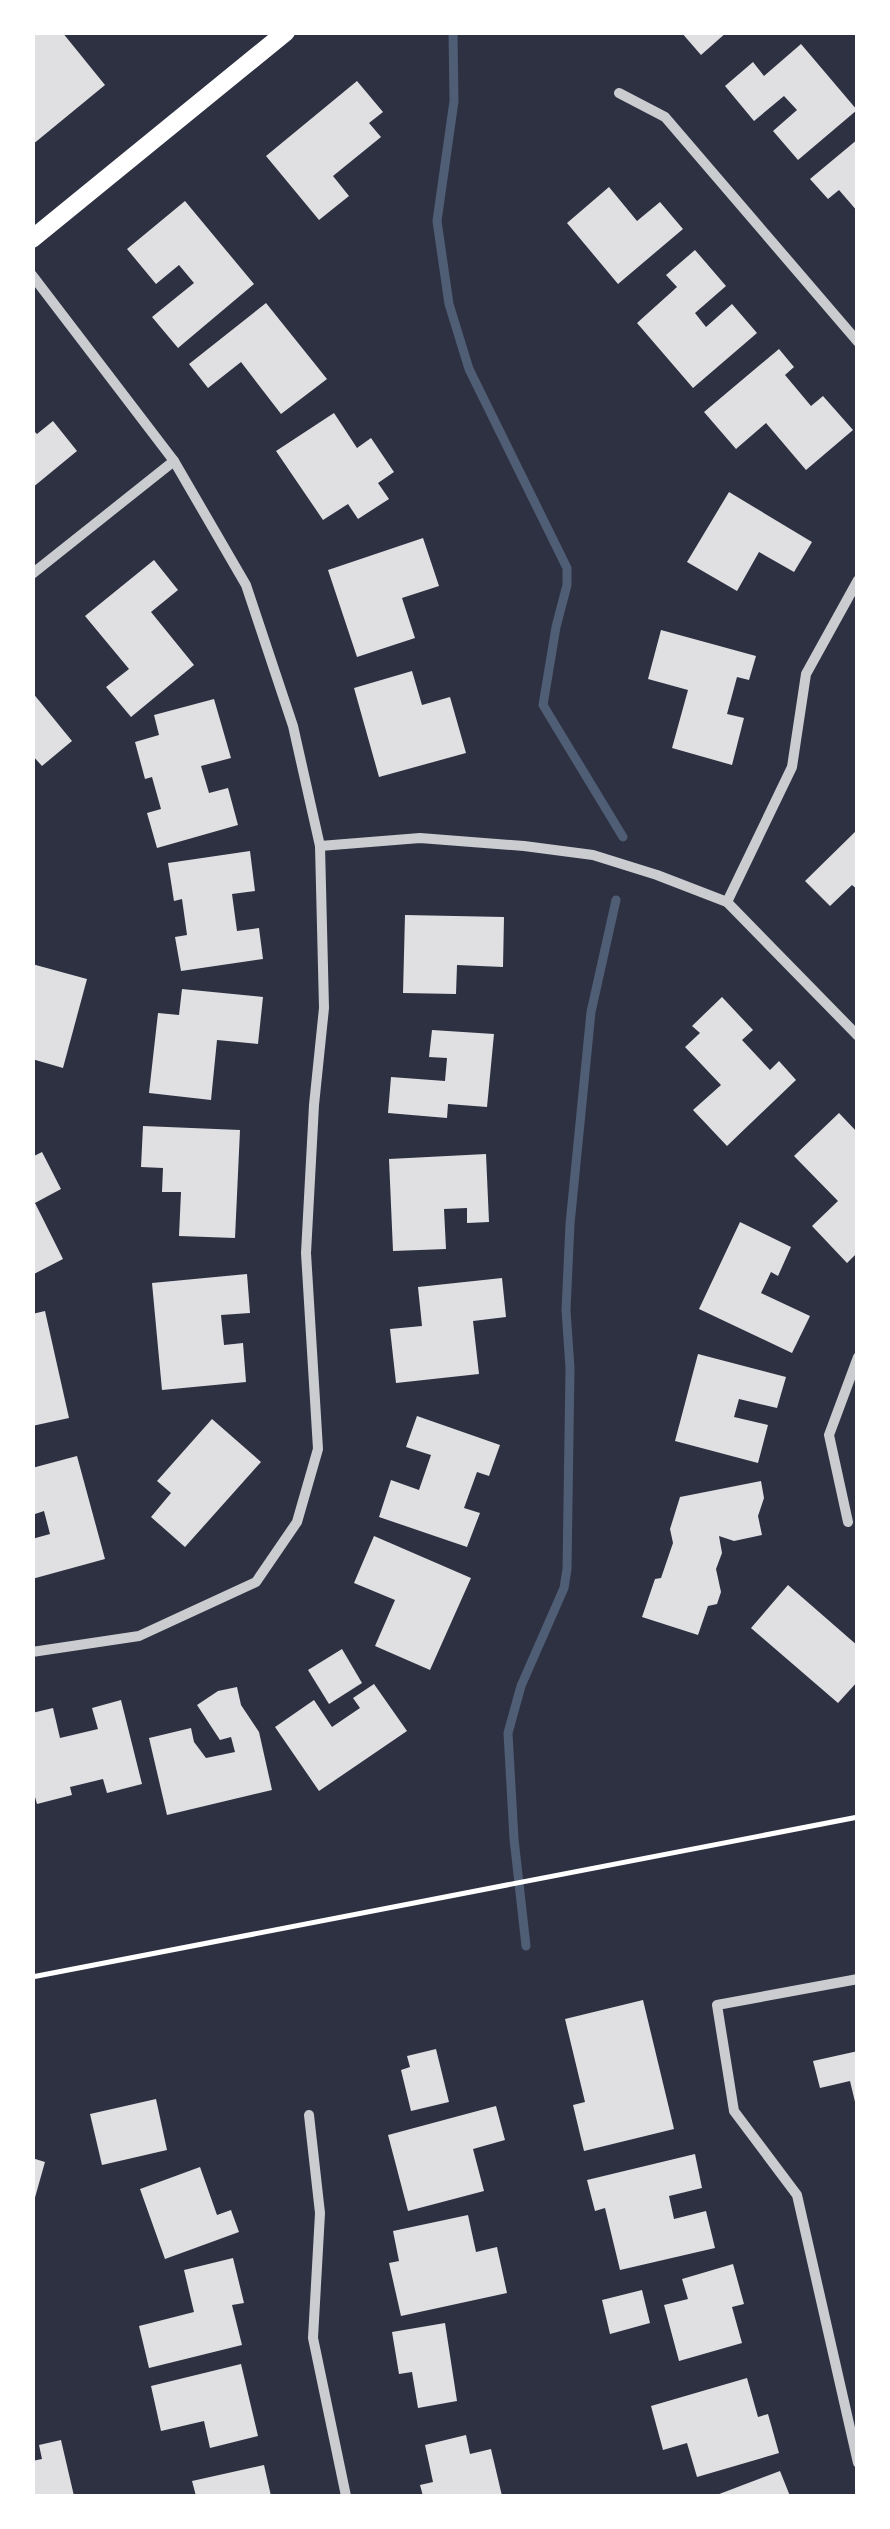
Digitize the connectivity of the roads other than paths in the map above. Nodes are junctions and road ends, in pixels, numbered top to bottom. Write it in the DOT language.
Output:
graph roads {
  1 [pos="286,32"];
  2 [pos="619,93"];
  3 [pos="32,239"];
  4 [pos="32,275"];
  5 [pos="858,342"];
  6 [pos="174,461"];
  7 [pos="32,574"];
  8 [pos="858,580"];
  9 [pos="320,846"];
  10 [pos="727,902"];
  11 [pos="858,1036"];
  12 [pos="858,1357"];
  13 [pos="848,1522"];
  14 [pos="32,1652"];
  15 [pos="858,1979"];
  16 [pos="309,2115"];
  17 [pos="858,2463"];
  18 [pos="346,2496"];
  1 -- 3 [label="main road"];
  2 -- 5 [label="street"];
  4 -- 6 [label="street"];
  6 -- 7 [label="street"];
  6 -- 9 [label="street"];
  8 -- 10 [label="street"];
  9 -- 10 [label="street"];
  9 -- 14 [label="street"];
  10 -- 11 [label="street"];
  12 -- 13 [label="street"];
  15 -- 17 [label="street"];
  16 -- 18 [label="street"];
}
